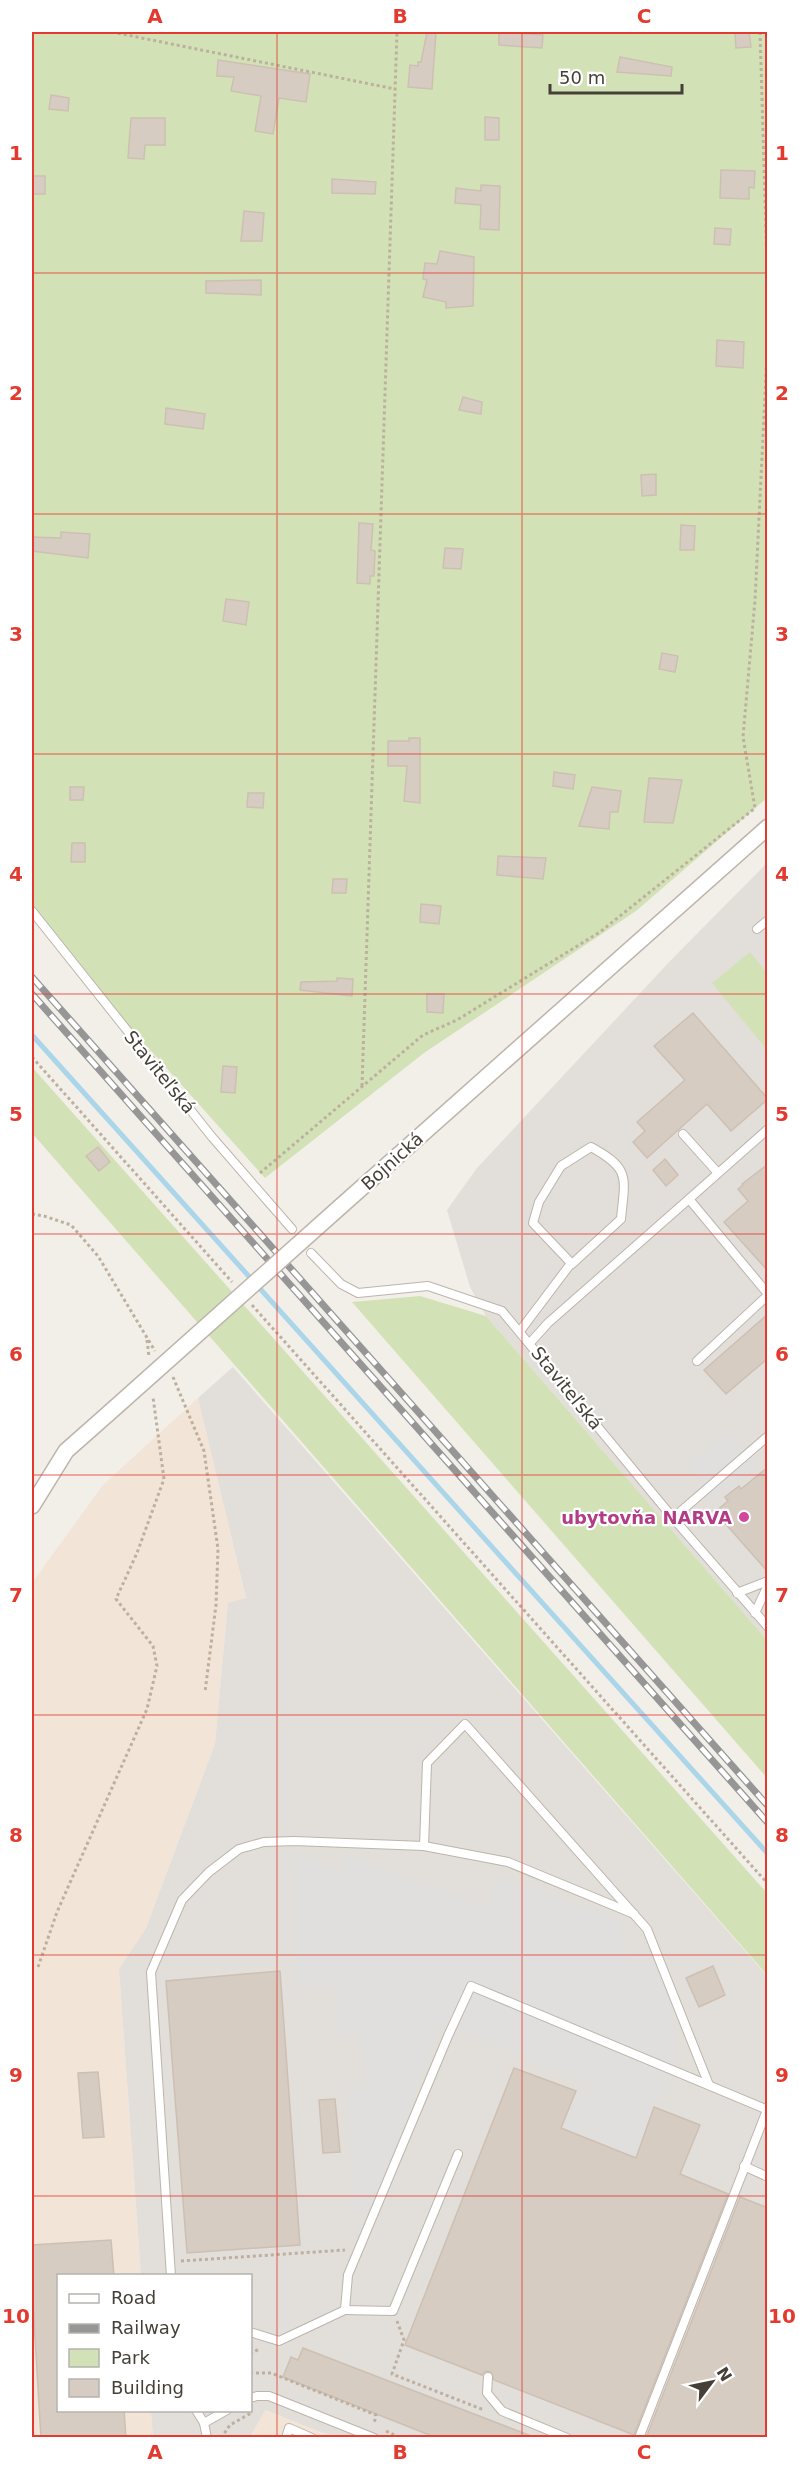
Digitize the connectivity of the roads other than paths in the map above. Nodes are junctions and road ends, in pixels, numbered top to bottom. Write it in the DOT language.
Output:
graph roads {
  1 [pos="768,827"];
  2 [pos="32,911"];
  3 [pos="768,920"];
  4 [pos="757,929"];
  5 [pos="768,1129"];
  6 [pos="683,1134"];
  7 [pos="718,1173"];
  8 [pos="689,1199"];
  9 [pos="292,1229"];
  10 [pos="311,1252"];
  11 [pos="572,1264"];
  12 [pos="768,1295"];
  13 [pos="520,1331"];
  14 [pos="530,1343"];
  15 [pos="697,1361"];
  16 [pos="768,1436"];
  17 [pos="32,1506"];
  18 [pos="673,1518"];
  19 [pos="768,1583"];
  20 [pos="737,1593"];
  21 [pos="755,1612"];
  22 [pos="768,1627"];
  23 [pos="424,1846"];
  24 [pos="634,1914"];
  25 [pos="710,2085"];
  26 [pos="767,2110"];
  27 [pos="458,2154"];
  28 [pos="744,2166"];
  29 [pos="768,2177"];
  30 [pos="171,2274"];
  31 [pos="345,2310"];
  32 [pos="252,2333"];
  33 [pos="488,2377"];
  34 [pos="252,2397"];
  35 [pos="197,2412"];
  36 [pos="223,2412"];
  37 [pos="204,2423"];
  38 [pos="207,2438"];
  39 [pos="286,2438"];
  40 [pos="312,2438"];
  41 [pos="374,2438"];
  42 [pos="567,2438"];
  43 [pos="639,2438"];
  1 -- 17 [label="street, Bojnická, bridge"];
  2 -- 9 [label="lane, Staviteľská"];
  3 -- 4 [label="lane"];
  5 -- 7 [label="lane"];
  6 -- 7 [label="lane"];
  7 -- 8 [label="lane"];
  8 -- 12 [label="lane"];
  8 -- 14 [label="lane"];
  10 -- 13 [label="lane, Staviteľská"];
  11 -- 11 [label="lane"];
  11 -- 13 [label="lane"];
  12 -- 15 [label="lane"];
  13 -- 14 [label="lane, Staviteľská"];
  14 -- 18 [label="lane, Staviteľská"];
  16 -- 18 [label="lane"];
  18 -- 20 [label="lane, Staviteľská"];
  19 -- 20 [label="lane"];
  19 -- 21 [label="lane"];
  20 -- 21 [label="lane, Staviteľská"];
  21 -- 22 [label="lane, Staviteľská"];
  23 -- 24 [label="lane"];
  23 -- 24 [label="lane"];
  23 -- 30 [label="lane"];
  24 -- 25 [label="lane"];
  25 -- 26 [label="lane"];
  25 -- 31 [label="lane"];
  26 -- 28 [label="lane"];
  27 -- 31 [label="lane"];
  28 -- 29 [label="lane"];
  28 -- 43 [label="lane"];
  31 -- 32 [label="lane"];
  33 -- 42 [label="lane"];
  34 -- 41 [label="lane"];
  35 -- 37 [label="lane"];
  36 -- 37 [label="lane"];
  37 -- 38 [label="lane"];
  39 -- 40 [label="lane"];
}
